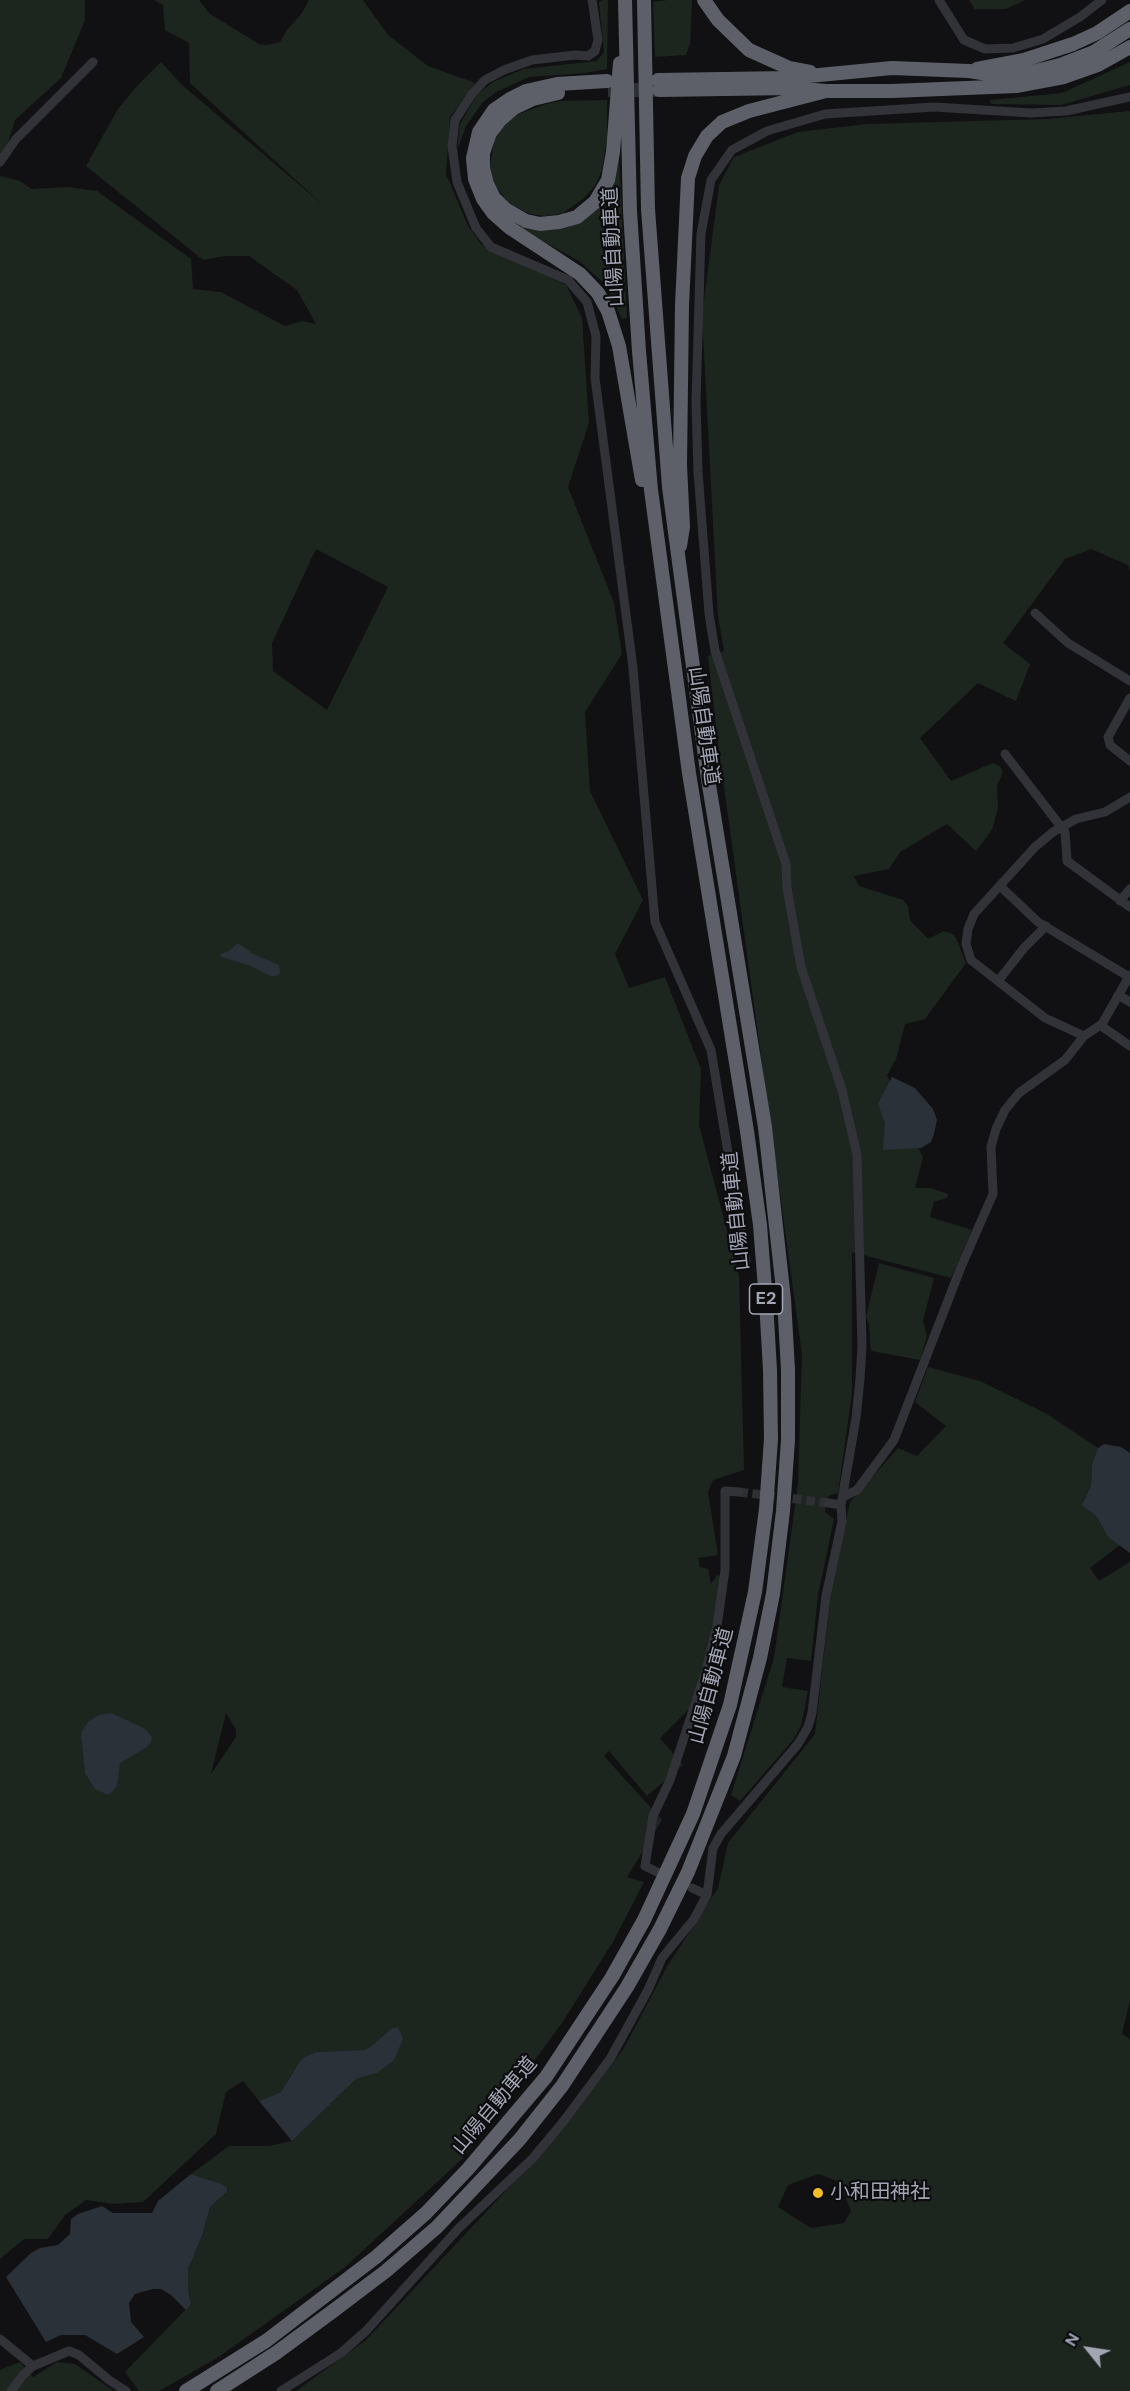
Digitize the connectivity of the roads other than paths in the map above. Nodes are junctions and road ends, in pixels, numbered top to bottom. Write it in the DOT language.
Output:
graph roads {
  1 [pos="592,0"];
  2 [pos="625,0"];
  3 [pos="644,0"];
  4 [pos="704,0"];
  5 [pos="939,0"];
  6 [pos="1102,0"];
  7 [pos="1130,11"];
  8 [pos="625,16"];
  9 [pos="1130,29"];
  10 [pos="1130,46"];
  11 [pos="93,62"];
  12 [pos="969,71"];
  13 [pos="827,75"];
  14 [pos="826,91"];
  15 [pos="1130,97"];
  16 [pos="0,162"];
  17 [pos="678,564"];
  18 [pos="1035,613"];
  19 [pos="673,656"];
  20 [pos="1130,681"];
  21 [pos="1130,698"];
  22 [pos="1005,754"];
  23 [pos="1130,761"];
  24 [pos="1130,797"];
  25 [pos="1062,827"];
  26 [pos="1000,886"];
  27 [pos="1130,889"];
  28 [pos="1120,901"];
  29 [pos="1130,907"];
  30 [pos="1046,926"];
  31 [pos="1129,976"];
  32 [pos="998,981"];
  33 [pos="1118,995"];
  34 [pos="1130,1002"];
  35 [pos="1100,1025"];
  36 [pos="1084,1036"];
  37 [pos="1130,1045"];
  38 [pos="746,1261"];
  39 [pos="739,1492"];
  40 [pos="842,1501"];
  41 [pos="829,1503"];
  42 [pos="659,1873"];
  43 [pos="692,1888"];
  44 [pos="707,1895"];
  45 [pos="0,2339"];
  46 [pos="33,2366"];
  47 [pos="10,2391"];
  48 [pos="126,2391"];
  49 [pos="186,2391"];
  50 [pos="217,2391"];
  51 [pos="281,2391"];
  1 -- 38 [label="street"];
  2 -- 8 [label="highway, 山陽自動車道 / E2"];
  3 -- 17 [label="highway, 山陽自動車道 / E2"];
  4 -- 13 [label="highway"];
  5 -- 6 [label="street"];
  7 -- 12 [label="highway"];
  8 -- 19 [label="highway, 山陽自動車道 / E2"];
  8 -- 19 [label="highway"];
  9 -- 12 [label="highway"];
  10 -- 14 [label="highway"];
  11 -- 16 [label="street"];
  12 -- 13 [label="highway"];
  13 -- 14 [label="highway"];
  14 -- 17 [label="highway"];
  15 -- 40 [label="street"];
  17 -- 50 [label="highway, 山陽自動車道 / E2"];
  18 -- 20 [label="street"];
  19 -- 49 [label="highway, 山陽自動車道 / E2"];
  21 -- 23 [label="street"];
  22 -- 25 [label="street"];
  24 -- 25 [label="street"];
  25 -- 26 [label="street"];
  25 -- 28 [label="street"];
  26 -- 30 [label="street"];
  26 -- 32 [label="street"];
  27 -- 28 [label="street"];
  28 -- 29 [label="street"];
  30 -- 31 [label="street"];
  30 -- 32 [label="street"];
  31 -- 33 [label="street"];
  32 -- 36 [label="street"];
  33 -- 34 [label="street"];
  33 -- 35 [label="street"];
  35 -- 36 [label="street"];
  35 -- 37 [label="street"];
  36 -- 40 [label="street"];
  39 -- 42 [label="street"];
  40 -- 41 [label="street"];
  40 -- 44 [label="street"];
  43 -- 44 [label="street"];
  44 -- 51 [label="street"];
  45 -- 46 [label="street"];
  46 -- 47 [label="street"];
  46 -- 48 [label="street"];
}
